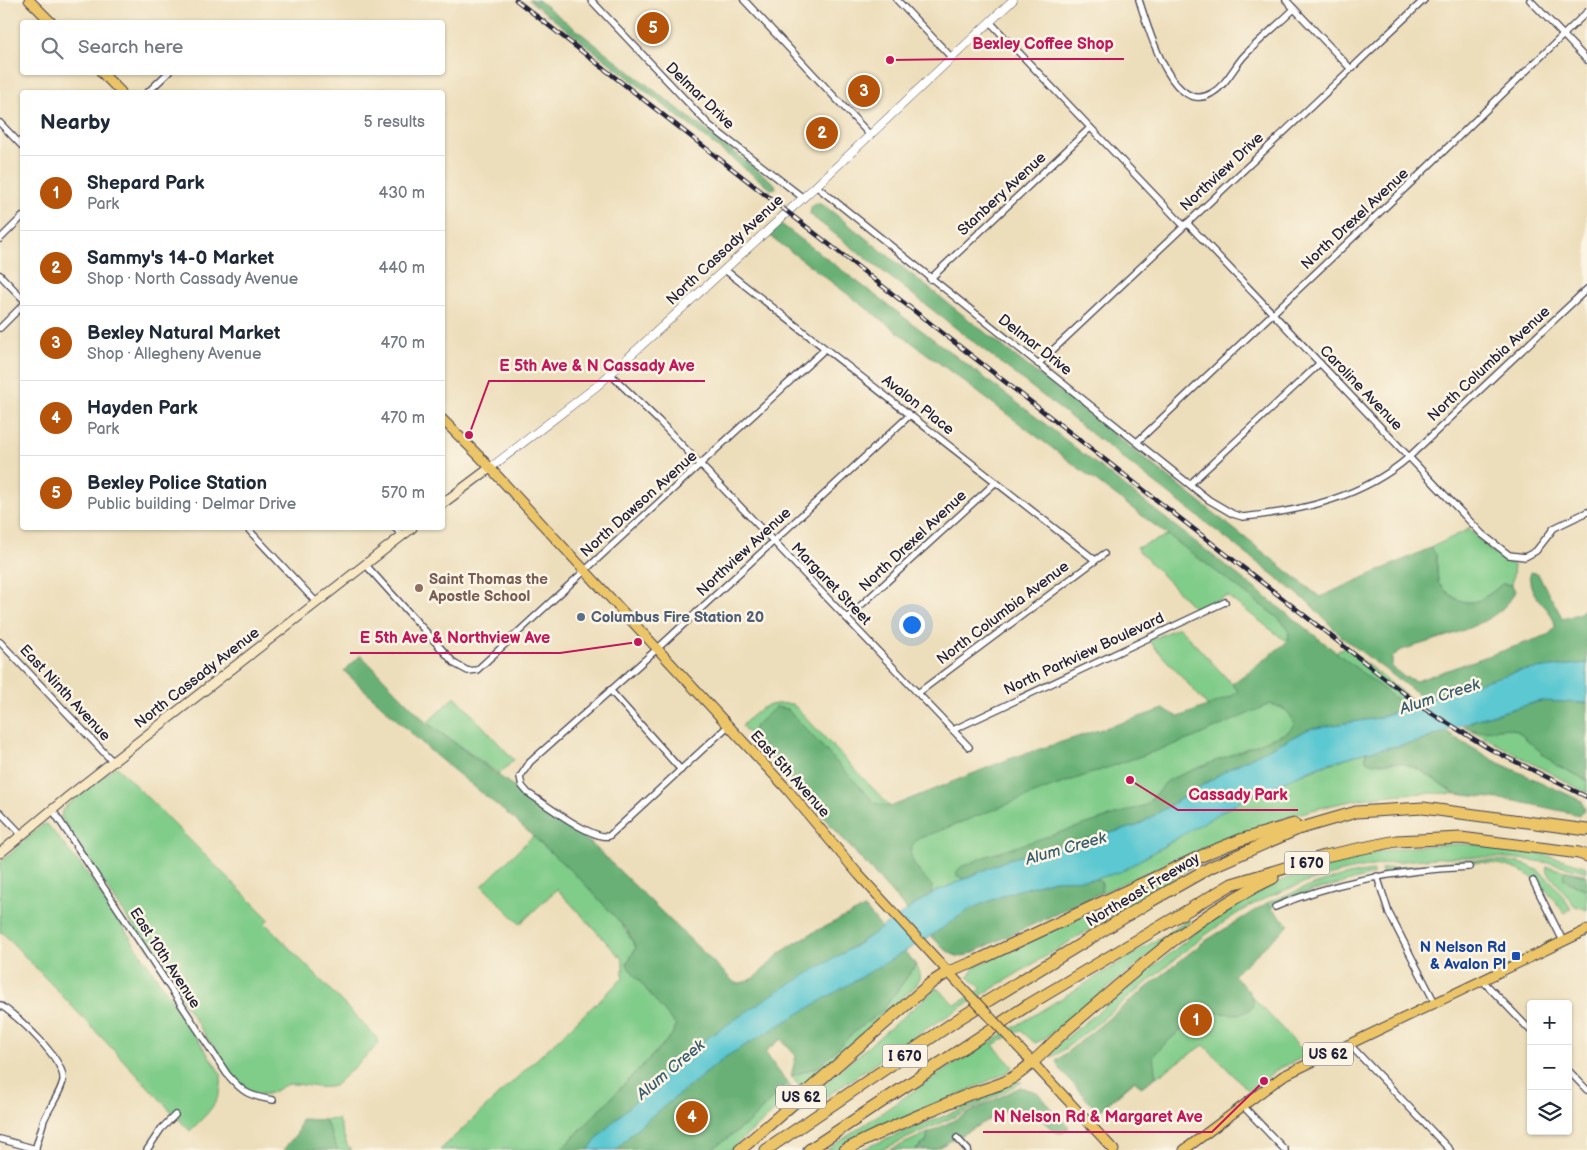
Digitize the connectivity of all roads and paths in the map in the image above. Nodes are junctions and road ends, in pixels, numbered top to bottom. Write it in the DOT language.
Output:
graph roads {
  1 [pos="29,0"];
  2 [pos="591,0"];
  3 [pos="602,0"];
  4 [pos="744,0"];
  5 [pos="897,0"];
  6 [pos="1013,0"];
  7 [pos="1138,0"];
  8 [pos="1286,0"];
  9 [pos="1424,0"];
  10 [pos="1530,0"];
  11 [pos="596,6"];
  12 [pos="1294,9"];
  13 [pos="1587,12"];
  14 [pos="49,20"];
  15 [pos="990,22"];
  16 [pos="1564,35"];
  17 [pos="952,58"];
  18 [pos="1587,60"];
  19 [pos="1350,68"];
  20 [pos="104,75"];
  21 [pos="166,75"];
  22 [pos="119,90"];
  23 [pos="150,90"];
  24 [pos="0,123"];
  25 [pos="1090,128"];
  26 [pos="870,135"];
  27 [pos="20,144"];
  28 [pos="816,186"];
  29 [pos="802,198"];
  30 [pos="20,219"];
  31 [pos="1185,224"];
  32 [pos="0,239"];
  33 [pos="725,270"];
  34 [pos="0,275"];
  35 [pos="930,279"];
  36 [pos="1587,289"];
  37 [pos="20,296"];
  38 [pos="20,308"];
  39 [pos="1273,314"];
  40 [pos="0,328"];
  41 [pos="825,349"];
  42 [pos="1320,363"];
  43 [pos="1038,364"];
  44 [pos="610,374"];
  45 [pos="910,415"];
  46 [pos="445,422"];
  47 [pos="1137,442"];
  48 [pos="1409,457"];
  49 [pos="700,465"];
  50 [pos="490,468"];
  51 [pos="996,482"];
  52 [pos="1190,484"];
  53 [pos="445,502"];
  54 [pos="1587,512"];
  55 [pos="1243,517"];
  56 [pos="248,530"];
  57 [pos="397,530"];
  58 [pos="409,530"];
  59 [pos="402,535"];
  60 [pos="774,542"];
  61 [pos="1104,554"];
  62 [pos="1095,560"];
  63 [pos="366,564"];
  64 [pos="585,570"];
  65 [pos="1225,602"];
  66 [pos="317,603"];
  67 [pos="847,618"];
  68 [pos="0,642"];
  69 [pos="657,649"];
  70 [pos="610,690"];
  71 [pos="918,693"];
  72 [pos="728,726"];
  73 [pos="953,730"];
  74 [pos="969,748"];
  75 [pos="112,761"];
  76 [pos="681,770"];
  77 [pos="52,809"];
  78 [pos="0,812"];
  79 [pos="1345,816"];
  80 [pos="1587,830"];
  81 [pos="20,834"];
  82 [pos="0,853"];
  83 [pos="1587,856"];
  84 [pos="1307,863"];
  85 [pos="1468,867"];
  86 [pos="1377,876"];
  87 [pos="1533,880"];
  88 [pos="1275,907"];
  89 [pos="1587,930"];
  90 [pos="1563,941"];
  91 [pos="948,972"];
  92 [pos="1482,980"];
  93 [pos="1435,1003"];
  94 [pos="0,1005"];
  95 [pos="1527,1027"];
  96 [pos="1349,1044"];
  97 [pos="1032,1062"];
  98 [pos="1572,1074"];
  99 [pos="1587,1090"];
  100 [pos="273,1100"];
  101 [pos="1243,1106"];
  102 [pos="175,1115"];
  103 [pos="957,1138"];
  104 [pos="0,1139"];
  105 [pos="35,1149"];
  106 [pos="147,1150"];
  107 [pos="740,1150"];
  108 [pos="766,1150"];
  109 [pos="810,1150"];
  110 [pos="845,1150"];
  111 [pos="968,1150"];
  112 [pos="1114,1150"];
  113 [pos="1184,1150"];
  114 [pos="1285,1150"];
  115 [pos="1450,1150"];
  1 -- 14 [label="main road"];
  2 -- 11 [label="street, Delmar Drive"];
  3 -- 11 [label="street"];
  4 -- 26 [label="street"];
  5 -- 17 [label="street"];
  6 -- 15 [label="street, North Cassady Avenue"];
  7 -- 12 [label="street"];
  8 -- 12 [label="street"];
  9 -- 19 [label="street, Northview Drive"];
  10 -- 16 [label="street"];
  11 -- 29 [label="street, Delmar Drive"];
  12 -- 19 [label="street"];
  13 -- 16 [label="street, North Drexel Avenue"];
  15 -- 17 [label="street, North Cassady Avenue"];
  15 -- 25 [label="street, Caroline Avenue"];
  16 -- 18 [label="street"];
  16 -- 39 [label="street, North Drexel Avenue"];
  17 -- 26 [label="street, North Cassady Avenue"];
  19 -- 31 [label="street, Northview Drive"];
  20 -- 22 [label="main road"];
  21 -- 23 [label="street"];
  24 -- 27 [label="street"];
  25 -- 31 [label="street, Caroline Avenue"];
  25 -- 35 [label="street, Stanbery Avenue"];
  26 -- 28 [label="street, North Cassady Avenue"];
  28 -- 29 [label="street, North Cassady Avenue"];
  28 -- 35 [label="street, Delmar Drive"];
  29 -- 33 [label="street, North Cassady Avenue"];
  30 -- 32 [label="street"];
  31 -- 39 [label="street, Caroline Avenue"];
  31 -- 43 [label="street, Northview Drive"];
  33 -- 41 [label="street, Avalon Place"];
  33 -- 44 [label="street, North Cassady Avenue"];
  34 -- 37 [label="street"];
  35 -- 43 [label="street, Delmar Drive"];
  36 -- 48 [label="street, North Columbia Avenue"];
  38 -- 40 [label="street"];
  39 -- 42 [label="street, Caroline Avenue"];
  39 -- 47 [label="street, North Drexel Avenue"];
  41 -- 45 [label="street, Avalon Place"];
  41 -- 49 [label="street, North Dawson Avenue"];
  42 -- 48 [label="street, Caroline Avenue"];
  42 -- 52 [label="street"];
  43 -- 47 [label="street, Delmar Drive"];
  44 -- 49 [label="street, Margaret Street"];
  44 -- 50 [label="street, North Cassady Avenue"];
  45 -- 51 [label="street, Avalon Place"];
  45 -- 60 [label="street, Northview Avenue"];
  46 -- 50 [label="main road, East 5th Avenue"];
  47 -- 52 [label="street, Delmar Drive"];
  48 -- 54 [label="street, Caroline Avenue"];
  48 -- 55 [label="street, North Columbia Avenue"];
  49 -- 60 [label="street, Margaret Street"];
  49 -- 64 [label="street, North Dawson Avenue"];
  50 -- 53 [label="main road, North Cassady Avenue"];
  50 -- 64 [label="main road, East 5th Avenue"];
  51 -- 62 [label="street, Avalon Place"];
  51 -- 67 [label="street, North Drexel Avenue"];
  52 -- 55 [label="street, Delmar Drive"];
  56 -- 66 [label="street"];
  57 -- 59 [label="street"];
  58 -- 59 [label="main road, North Cassady Avenue"];
  59 -- 63 [label="main road, North Cassady Avenue"];
  60 -- 67 [label="street, Margaret Street"];
  60 -- 69 [label="street, Northview Avenue"];
  61 -- 62 [label="street, North Columbia Avenue"];
  62 -- 71 [label="street, North Columbia Avenue"];
  63 -- 64 [label="street, North Dawson Avenue"];
  63 -- 66 [label="main road, North Cassady Avenue"];
  64 -- 69 [label="main road, East 5th Avenue"];
  65 -- 73 [label="street, North Parkview Boulevard"];
  66 -- 75 [label="main road, North Cassady Avenue"];
  67 -- 71 [label="street, Margaret Street"];
  68 -- 75 [label="street, East Ninth Avenue"];
  69 -- 70 [label="street, Northview Avenue"];
  69 -- 72 [label="main road, East 5th Avenue"];
  70 -- 76 [label="street"];
  70 -- 76 [label="street, Northview Avenue"];
  71 -- 73 [label="street, Margaret Street"];
  72 -- 76 [label="street"];
  72 -- 91 [label="main road, East 5th Avenue"];
  73 -- 74 [label="street, Margaret Street"];
  75 -- 77 [label="main road, North Cassady Avenue"];
  77 -- 81 [label="main road, North Cassady Avenue"];
  77 -- 100 [label="street, East 10th Avenue"];
  78 -- 81 [label="street"];
  79 -- 80 [label="highway, Northeast Freeway / I 670"];
  79 -- 91 [label="highway"];
  79 -- 108 [label="highway, Northeast Freeway / I 670"];
  81 -- 82 [label="main road, North Cassady Avenue"];
  83 -- 84 [label="highway, I 670"];
  84 -- 97 [label="highway"];
  84 -- 109 [label="highway, I 670"];
  85 -- 86 [label="street"];
  86 -- 88 [label="street"];
  86 -- 93 [label="street"];
  87 -- 90 [label="street"];
  89 -- 90 [label="main road, US 62"];
  90 -- 92 [label="main road, US 62"];
  91 -- 97 [label="main road, East 5th Avenue, bridge"];
  91 -- 107 [label="highway, US 62"];
  92 -- 93 [label="main road, US 62"];
  92 -- 95 [label="street"];
  93 -- 96 [label="main road, US 62"];
  94 -- 105 [label="street"];
  96 -- 101 [label="main road, US 62"];
  96 -- 115 [label="street"];
  97 -- 110 [label="highway"];
  97 -- 112 [label="main road, East 5th Avenue"];
  98 -- 99 [label="street"];
  101 -- 113 [label="main road, US 62"];
  101 -- 114 [label="street"];
  102 -- 106 [label="street"];
  103 -- 111 [label="street"];
  104 -- 105 [label="street"];
}
